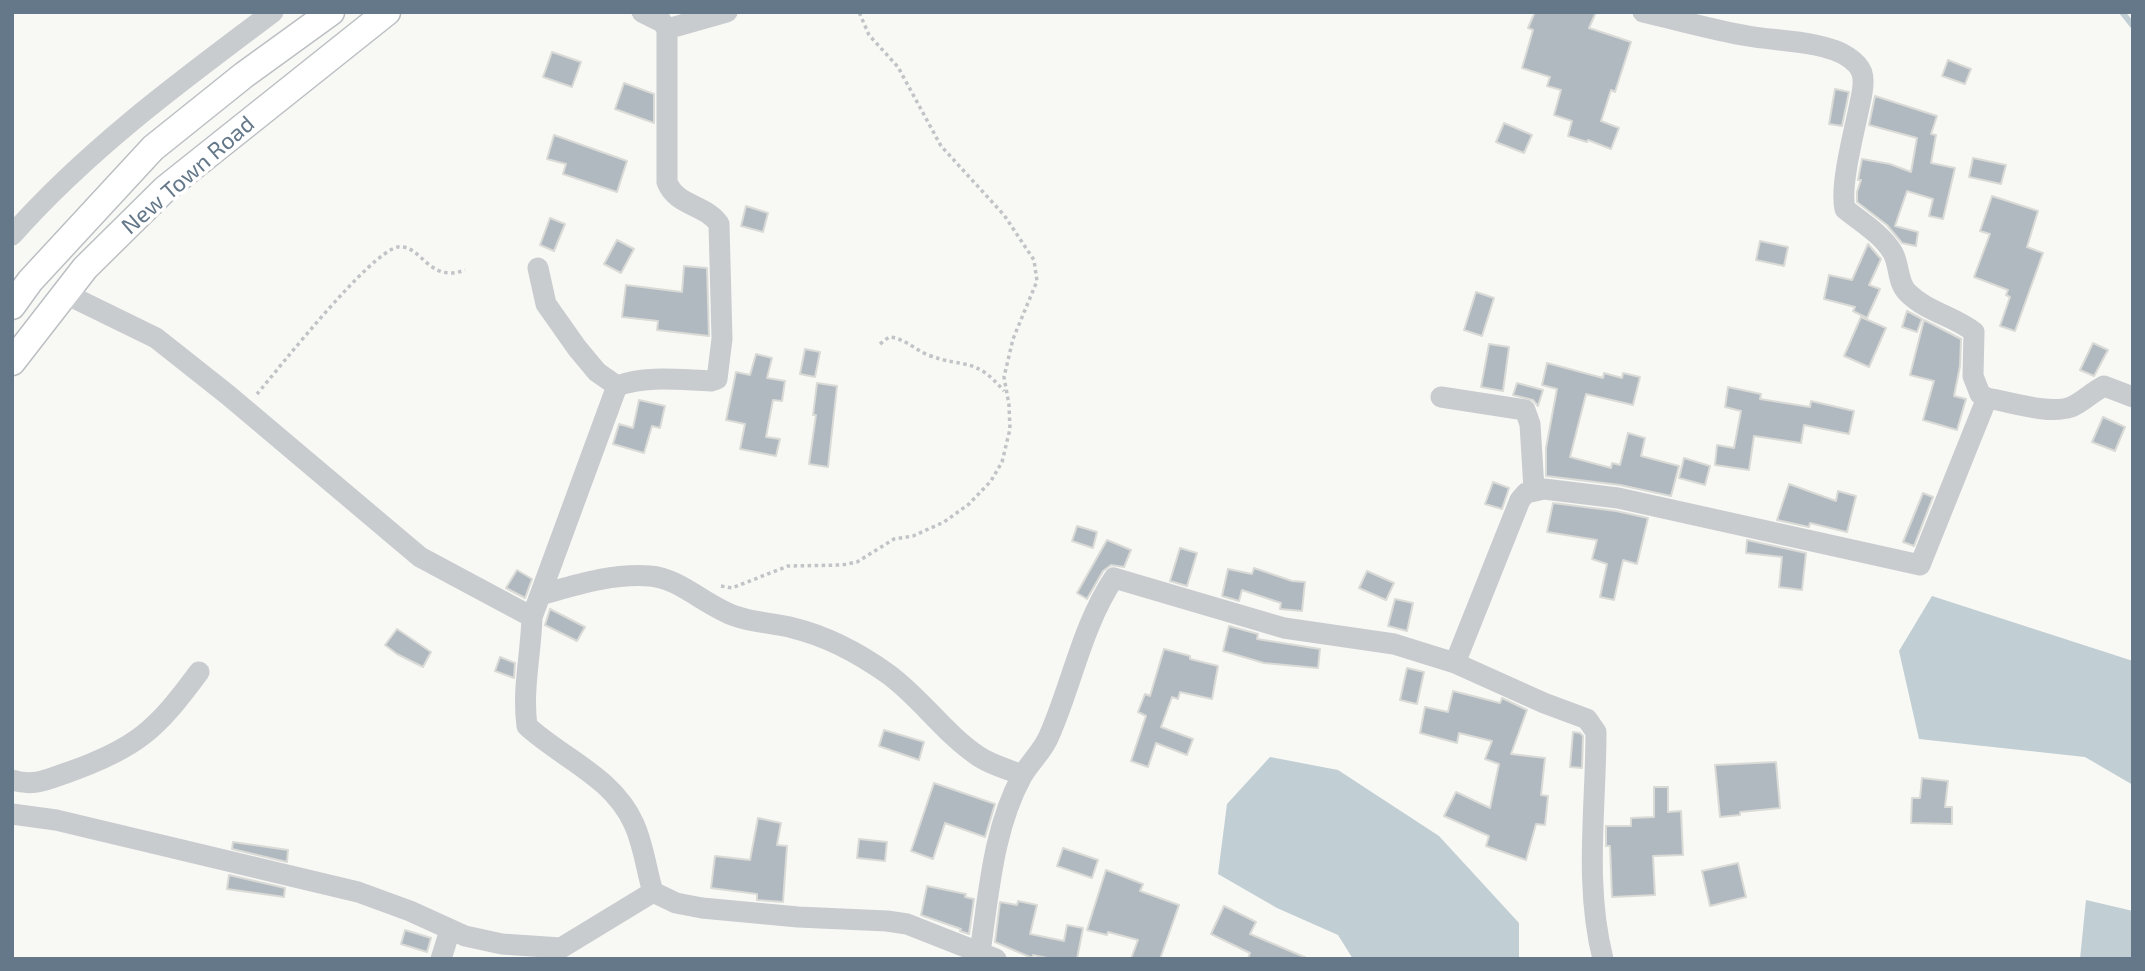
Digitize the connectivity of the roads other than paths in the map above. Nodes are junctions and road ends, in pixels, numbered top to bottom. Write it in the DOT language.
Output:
graph roads {
  1 [pos="273,12"];
  2 [pos="331,12"];
  3 [pos="387,12"];
  4 [pos="642,12"];
  5 [pos="727,12"];
  6 [pos="1643,12"];
  7 [pos="667,29"];
  8 [pos="12,235"];
  9 [pos="538,268"];
  10 [pos="64,293"];
  11 [pos="12,306"];
  12 [pos="12,362"];
  13 [pos="617,386"];
  14 [pos="1441,397"];
  15 [pos="2133,397"];
  16 [pos="1987,398"];
  17 [pos="1534,489"];
  18 [pos="540,594"];
  19 [pos="532,617"];
  20 [pos="1455,663"];
  21 [pos="199,673"];
  22 [pos="1022,775"];
  23 [pos="12,780"];
  24 [pos="12,814"];
  25 [pos="653,892"];
  26 [pos="450,930"];
  27 [pos="555,953"];
  28 [pos="988,956"];
  29 [pos="441,959"];
  30 [pos="1603,959"];
  1 -- 8 [label="street"];
  2 -- 11 [label="main road, New Town Road"];
  3 -- 10 [label="main road, New Town Road"];
  4 -- 7 [label="street"];
  5 -- 7 [label="street"];
  6 -- 16 [label="street"];
  7 -- 13 [label="street"];
  9 -- 13 [label="street"];
  10 -- 12 [label="main road, New Town Road"];
  10 -- 19 [label="street"];
  13 -- 18 [label="street"];
  14 -- 17 [label="street"];
  15 -- 16 [label="street"];
  16 -- 17 [label="street"];
  17 -- 20 [label="street"];
  18 -- 19 [label="street"];
  18 -- 22 [label="street"];
  19 -- 25 [label="street"];
  20 -- 22 [label="street"];
  20 -- 30 [label="street"];
  21 -- 23 [label="street"];
  22 -- 28 [label="street"];
  24 -- 26 [label="street"];
  25 -- 27 [label="street"];
  25 -- 28 [label="street"];
  26 -- 27 [label="street"];
  26 -- 29 [label="street"];
}
